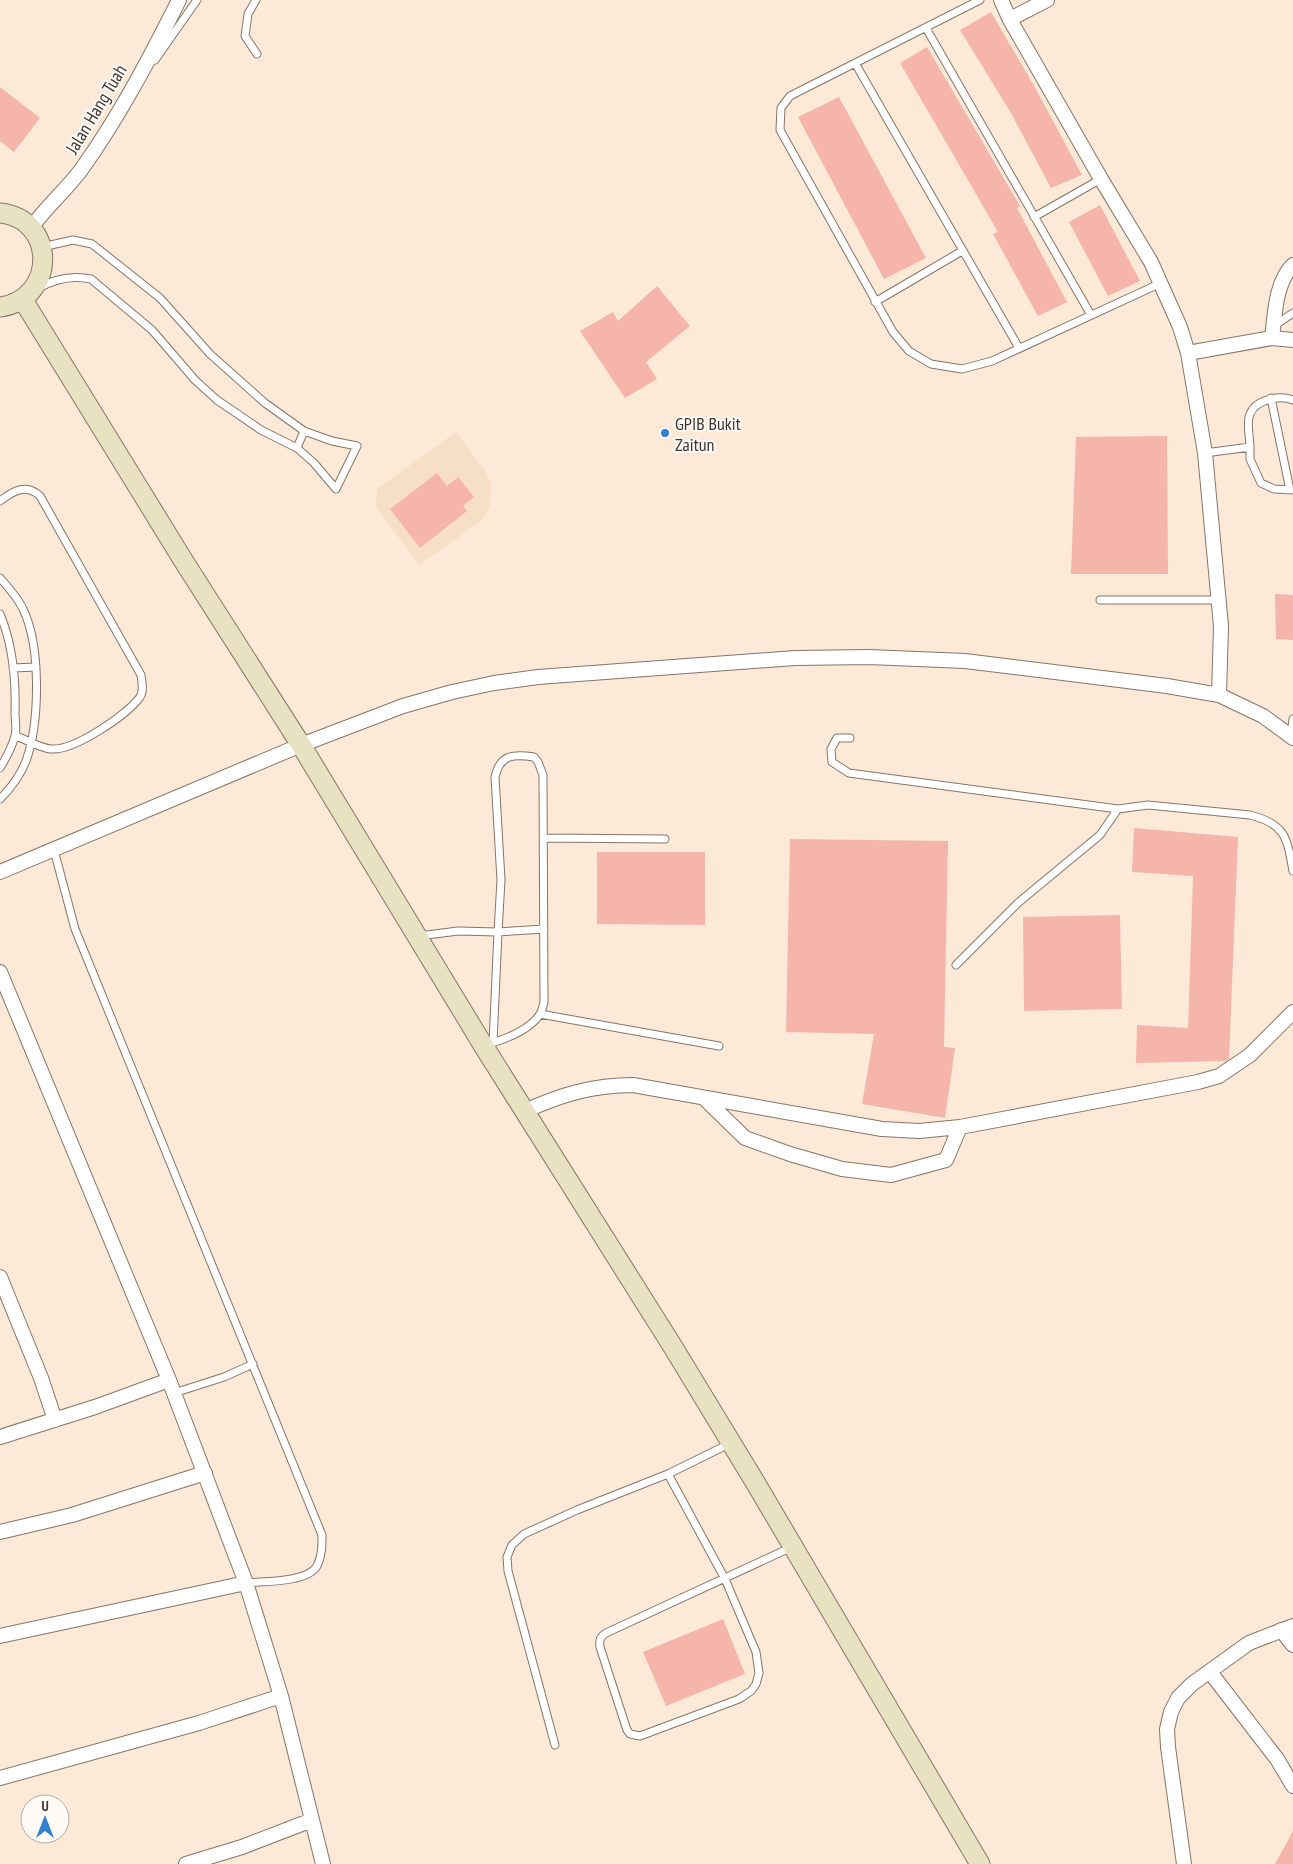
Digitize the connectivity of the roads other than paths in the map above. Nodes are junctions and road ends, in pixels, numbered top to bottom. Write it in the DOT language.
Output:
graph roads {
  1 [pos="179,0"];
  2 [pos="197,0"];
  3 [pos="256,0"];
  4 [pos="980,0"];
  5 [pos="1001,0"];
  6 [pos="1047,0"];
  7 [pos="1010,19"];
  8 [pos="926,28"];
  9 [pos="257,54"];
  10 [pos="855,63"];
  11 [pos="126,101"];
  12 [pos="1101,179"];
  13 [pos="0,213"];
  14 [pos="1034,217"];
  15 [pos="31,228"];
  16 [pos="42,247"];
  17 [pos="962,251"];
  18 [pos="1293,265"];
  19 [pos="1161,283"];
  20 [pos="27,296"];
  21 [pos="875,302"];
  22 [pos="0,307"];
  23 [pos="1293,313"];
  24 [pos="1091,315"];
  25 [pos="1273,332"];
  26 [pos="1293,340"];
  27 [pos="1019,348"];
  28 [pos="1188,354"];
  29 [pos="1272,398"];
  30 [pos="1293,400"];
  31 [pos="304,431"];
  32 [pos="1250,447"];
  33 [pos="297,448"];
  34 [pos="1204,453"];
  35 [pos="1292,490"];
  36 [pos="0,501"];
  37 [pos="0,578"];
  38 [pos="1100,600"];
  39 [pos="1218,600"];
  40 [pos="0,614"];
  41 [pos="36,667"];
  42 [pos="14,668"];
  43 [pos="1219,695"];
  44 [pos="1293,728"];
  45 [pos="15,735"];
  46 [pos="850,738"];
  47 [pos="32,742"];
  48 [pos="301,745"];
  49 [pos="0,768"];
  50 [pos="0,799"];
  51 [pos="1118,809"];
  52 [pos="543,838"];
  53 [pos="665,839"];
  54 [pos="54,850"];
  55 [pos="1293,871"];
  56 [pos="0,872"];
  57 [pos="544,929"];
  58 [pos="498,932"];
  59 [pos="418,936"];
  60 [pos="956,964"];
  61 [pos="0,972"];
  62 [pos="1293,1012"];
  63 [pos="540,1014"];
  64 [pos="488,1044"];
  65 [pos="719,1046"];
  66 [pos="704,1098"];
  67 [pos="525,1111"];
  68 [pos="960,1127"];
  69 [pos="0,1277"];
  70 [pos="253,1364"];
  71 [pos="171,1386"];
  72 [pos="55,1420"];
  73 [pos="0,1437"];
  74 [pos="731,1443"];
  75 [pos="205,1473"];
  76 [pos="668,1474"];
  77 [pos="0,1532"];
  78 [pos="792,1547"];
  79 [pos="725,1579"];
  80 [pos="246,1583"];
  81 [pos="1287,1628"];
  82 [pos="0,1636"];
  83 [pos="1293,1645"];
  84 [pos="1210,1672"];
  85 [pos="281,1696"];
  86 [pos="555,1745"];
  87 [pos="0,1778"];
  88 [pos="1293,1786"];
  89 [pos="312,1820"];
  90 [pos="186,1864"];
  91 [pos="323,1864"];
  92 [pos="980,1864"];
  93 [pos="1184,1864"];
  1 -- 11 [label="street, Jalan Hang Tuah"];
  2 -- 11 [label="lane"];
  3 -- 9 [label="lane"];
  4 -- 8 [label="lane"];
  5 -- 7 [label="street"];
  6 -- 7 [label="street"];
  7 -- 12 [label="street"];
  8 -- 10 [label="lane"];
  8 -- 14 [label="lane"];
  10 -- 17 [label="lane"];
  10 -- 21 [label="lane"];
  11 -- 15 [label="street, Jalan Hang Tuah"];
  12 -- 14 [label="lane"];
  12 -- 19 [label="street"];
  13 -- 15 [label="street"];
  14 -- 24 [label="lane"];
  15 -- 16 [label="street"];
  16 -- 20 [label="street"];
  16 -- 31 [label="lane"];
  17 -- 21 [label="lane"];
  17 -- 27 [label="lane"];
  18 -- 25 [label="street"];
  19 -- 24 [label="lane"];
  19 -- 28 [label="street"];
  20 -- 22 [label="street"];
  20 -- 33 [label="lane"];
  20 -- 48 [label="street"];
  21 -- 27 [label="lane"];
  23 -- 25 [label="lane"];
  24 -- 27 [label="lane"];
  25 -- 26 [label="street"];
  25 -- 28 [label="street"];
  28 -- 34 [label="street"];
  29 -- 30 [label="lane"];
  29 -- 32 [label="lane"];
  29 -- 35 [label="lane"];
  31 -- 33 [label="lane"];
  31 -- 33 [label="lane"];
  32 -- 34 [label="lane"];
  32 -- 35 [label="lane"];
  34 -- 39 [label="street"];
  36 -- 47 [label="lane"];
  37 -- 41 [label="lane"];
  38 -- 39 [label="lane"];
  39 -- 43 [label="street"];
  40 -- 42 [label="lane"];
  41 -- 42 [label="lane"];
  41 -- 47 [label="lane"];
  42 -- 45 [label="lane"];
  43 -- 44 [label="street"];
  43 -- 48 [label="street"];
  45 -- 47 [label="lane"];
  45 -- 49 [label="lane"];
  46 -- 51 [label="lane"];
  47 -- 50 [label="lane"];
  48 -- 54 [label="street"];
  48 -- 59 [label="street"];
  51 -- 55 [label="lane"];
  51 -- 60 [label="lane"];
  52 -- 53 [label="lane"];
  52 -- 57 [label="lane"];
  52 -- 58 [label="lane"];
  54 -- 56 [label="street"];
  54 -- 70 [label="lane"];
  57 -- 58 [label="lane"];
  57 -- 63 [label="lane"];
  58 -- 59 [label="lane"];
  58 -- 64 [label="lane"];
  59 -- 64 [label="street"];
  61 -- 71 [label="street"];
  62 -- 68 [label="street"];
  63 -- 64 [label="lane"];
  63 -- 65 [label="lane"];
  64 -- 67 [label="street"];
  66 -- 67 [label="street"];
  66 -- 68 [label="street"];
  66 -- 68 [label="street"];
  67 -- 74 [label="street"];
  69 -- 72 [label="street"];
  70 -- 71 [label="lane"];
  70 -- 80 [label="lane"];
  71 -- 72 [label="street"];
  71 -- 75 [label="street"];
  72 -- 73 [label="street"];
  74 -- 76 [label="lane"];
  74 -- 78 [label="street"];
  75 -- 77 [label="street"];
  75 -- 80 [label="street"];
  76 -- 79 [label="lane"];
  76 -- 86 [label="lane"];
  78 -- 79 [label="lane"];
  78 -- 92 [label="street"];
  79 -- 79 [label="lane"];
  80 -- 82 [label="street"];
  80 -- 85 [label="street"];
  81 -- 83 [label="street"];
  81 -- 84 [label="street"];
  84 -- 88 [label="street"];
  84 -- 93 [label="street"];
  85 -- 87 [label="street"];
  85 -- 89 [label="street"];
  89 -- 90 [label="street"];
  89 -- 91 [label="street"];
}
